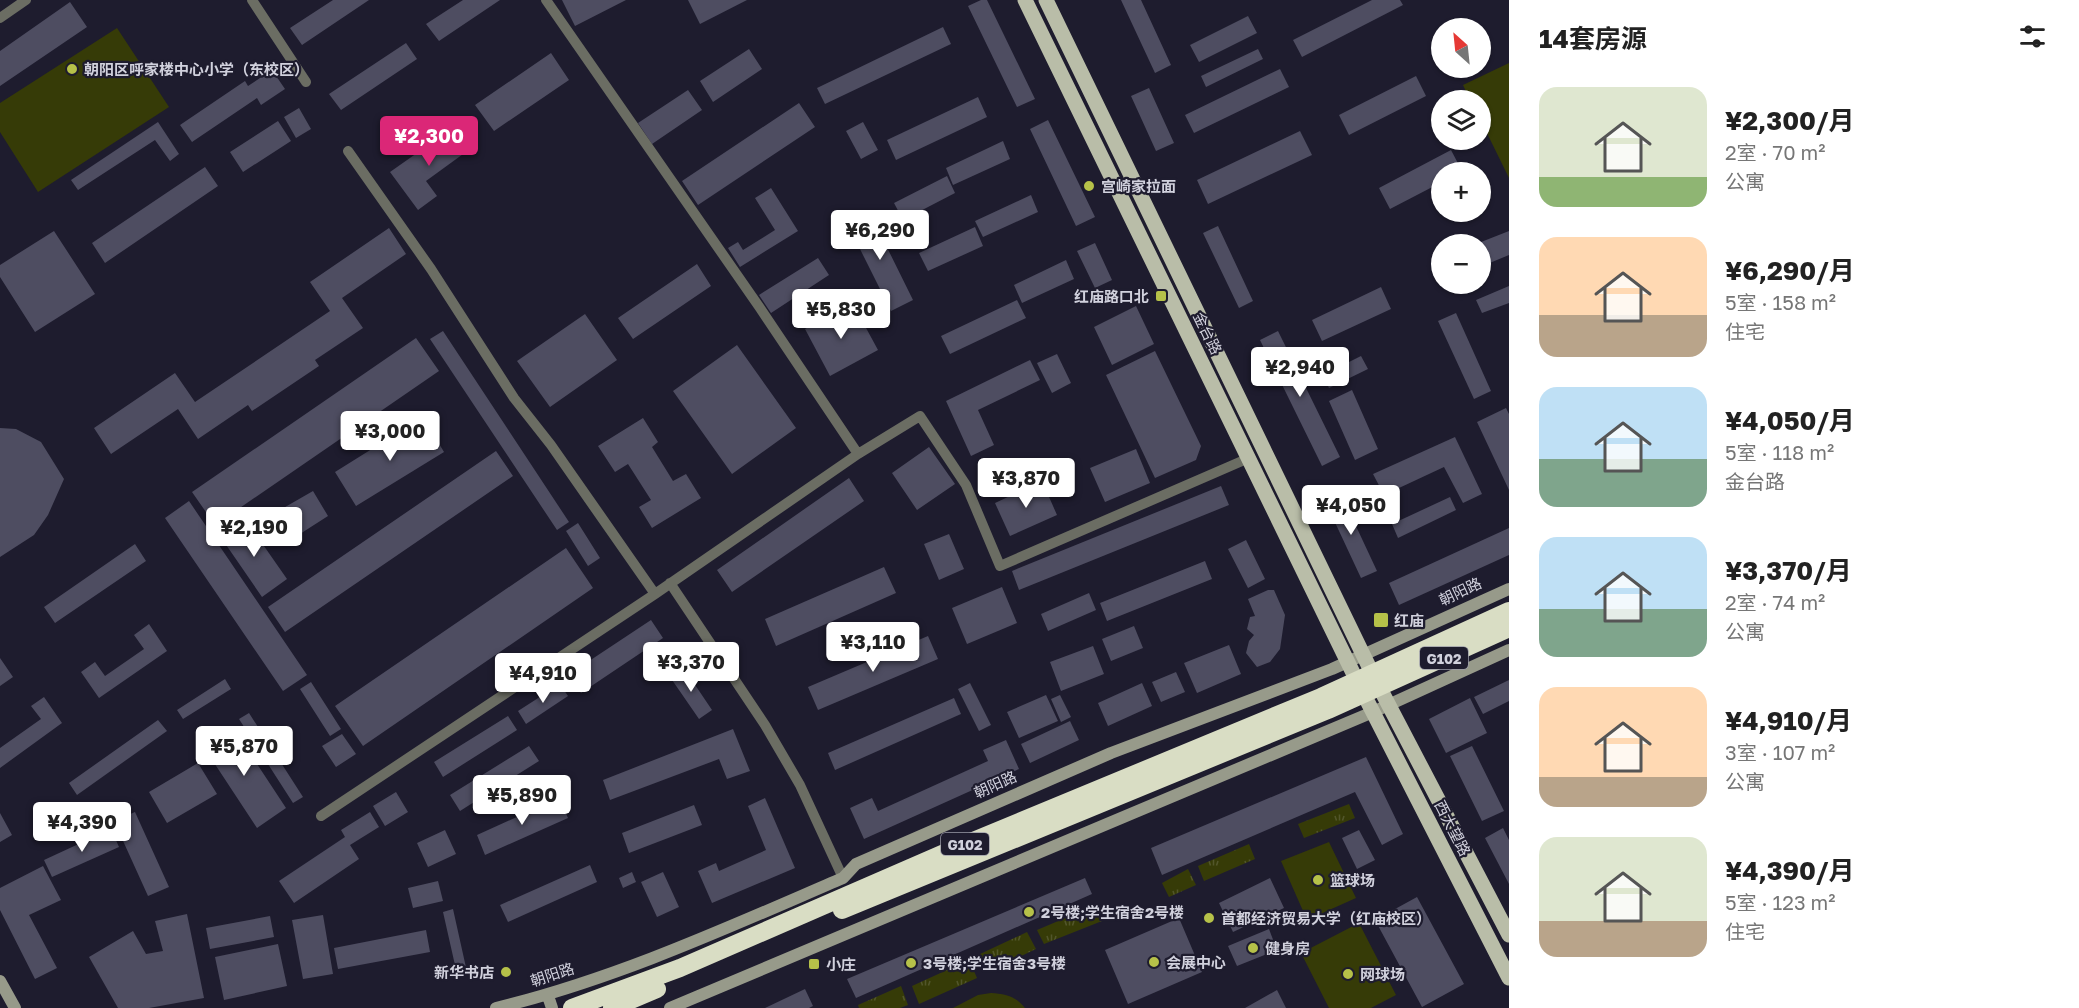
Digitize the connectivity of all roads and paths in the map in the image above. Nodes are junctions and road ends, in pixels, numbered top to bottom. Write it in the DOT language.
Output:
graph roads {
  1 [pos="26,0"];
  2 [pos="252,0"];
  3 [pos="546,0"];
  4 [pos="1025,0"];
  5 [pos="1046,0"];
  6 [pos="0,18"];
  7 [pos="306,82"];
  8 [pos="348,151"];
  9 [pos="858,454"];
  10 [pos="1249,459"];
  11 [pos="670,583"];
  12 [pos="1509,589"];
  13 [pos="655,594"];
  14 [pos="1509,611"];
  15 [pos="1509,628"];
  16 [pos="1509,650"];
  17 [pos="1363,655"];
  18 [pos="1348,661"];
  19 [pos="1368,684"];
  20 [pos="1388,705"];
  21 [pos="1373,712"];
  22 [pos="321,816"];
  23 [pos="843,878"];
  24 [pos="1509,935"];
  25 [pos="1509,978"];
  26 [pos="0,981"];
  27 [pos="548,996"];
  28 [pos="15,1008"];
  29 [pos="496,1008"];
  30 [pos="552,1008"];
  31 [pos="572,1008"];
  32 [pos="612,1008"];
  33 [pos="670,1008"];
  1 -- 6 [label="street"];
  2 -- 7 [label="street"];
  3 -- 9 [label="street"];
  4 -- 10 [label="main road, 金台路"];
  5 -- 17 [label="main road, 金台路"];
  8 -- 13 [label="street"];
  9 -- 10 [label="street"];
  9 -- 11 [label="street"];
  10 -- 18 [label="main road, 金台路"];
  11 -- 13 [label="street"];
  11 -- 23 [label="street"];
  12 -- 17 [label="street, 朝阳路"];
  13 -- 22 [label="street"];
  14 -- 19 [label="highway, G102"];
  15 -- 19 [label="highway, G102"];
  16 -- 20 [label="street"];
  17 -- 18 [label="street, 朝阳路"];
  17 -- 19 [label="main road, 金台路"];
  18 -- 19 [label="main road, 金台路"];
  18 -- 23 [label="street, 朝阳路"];
  19 -- 20 [label="main road, 西大望路"];
  19 -- 21 [label="main road, 西大望路"];
  19 -- 31 [label="highway, G102"];
  19 -- 32 [label="highway, G102"];
  20 -- 21 [label="street"];
  20 -- 24 [label="main road, 西大望路"];
  21 -- 25 [label="main road, 西大望路"];
  21 -- 33 [label="street"];
  23 -- 27 [label="street, 朝阳路"];
  26 -- 28 [label="street"];
  27 -- 29 [label="street, 朝阳路"];
  27 -- 30 [label="street"];
}
